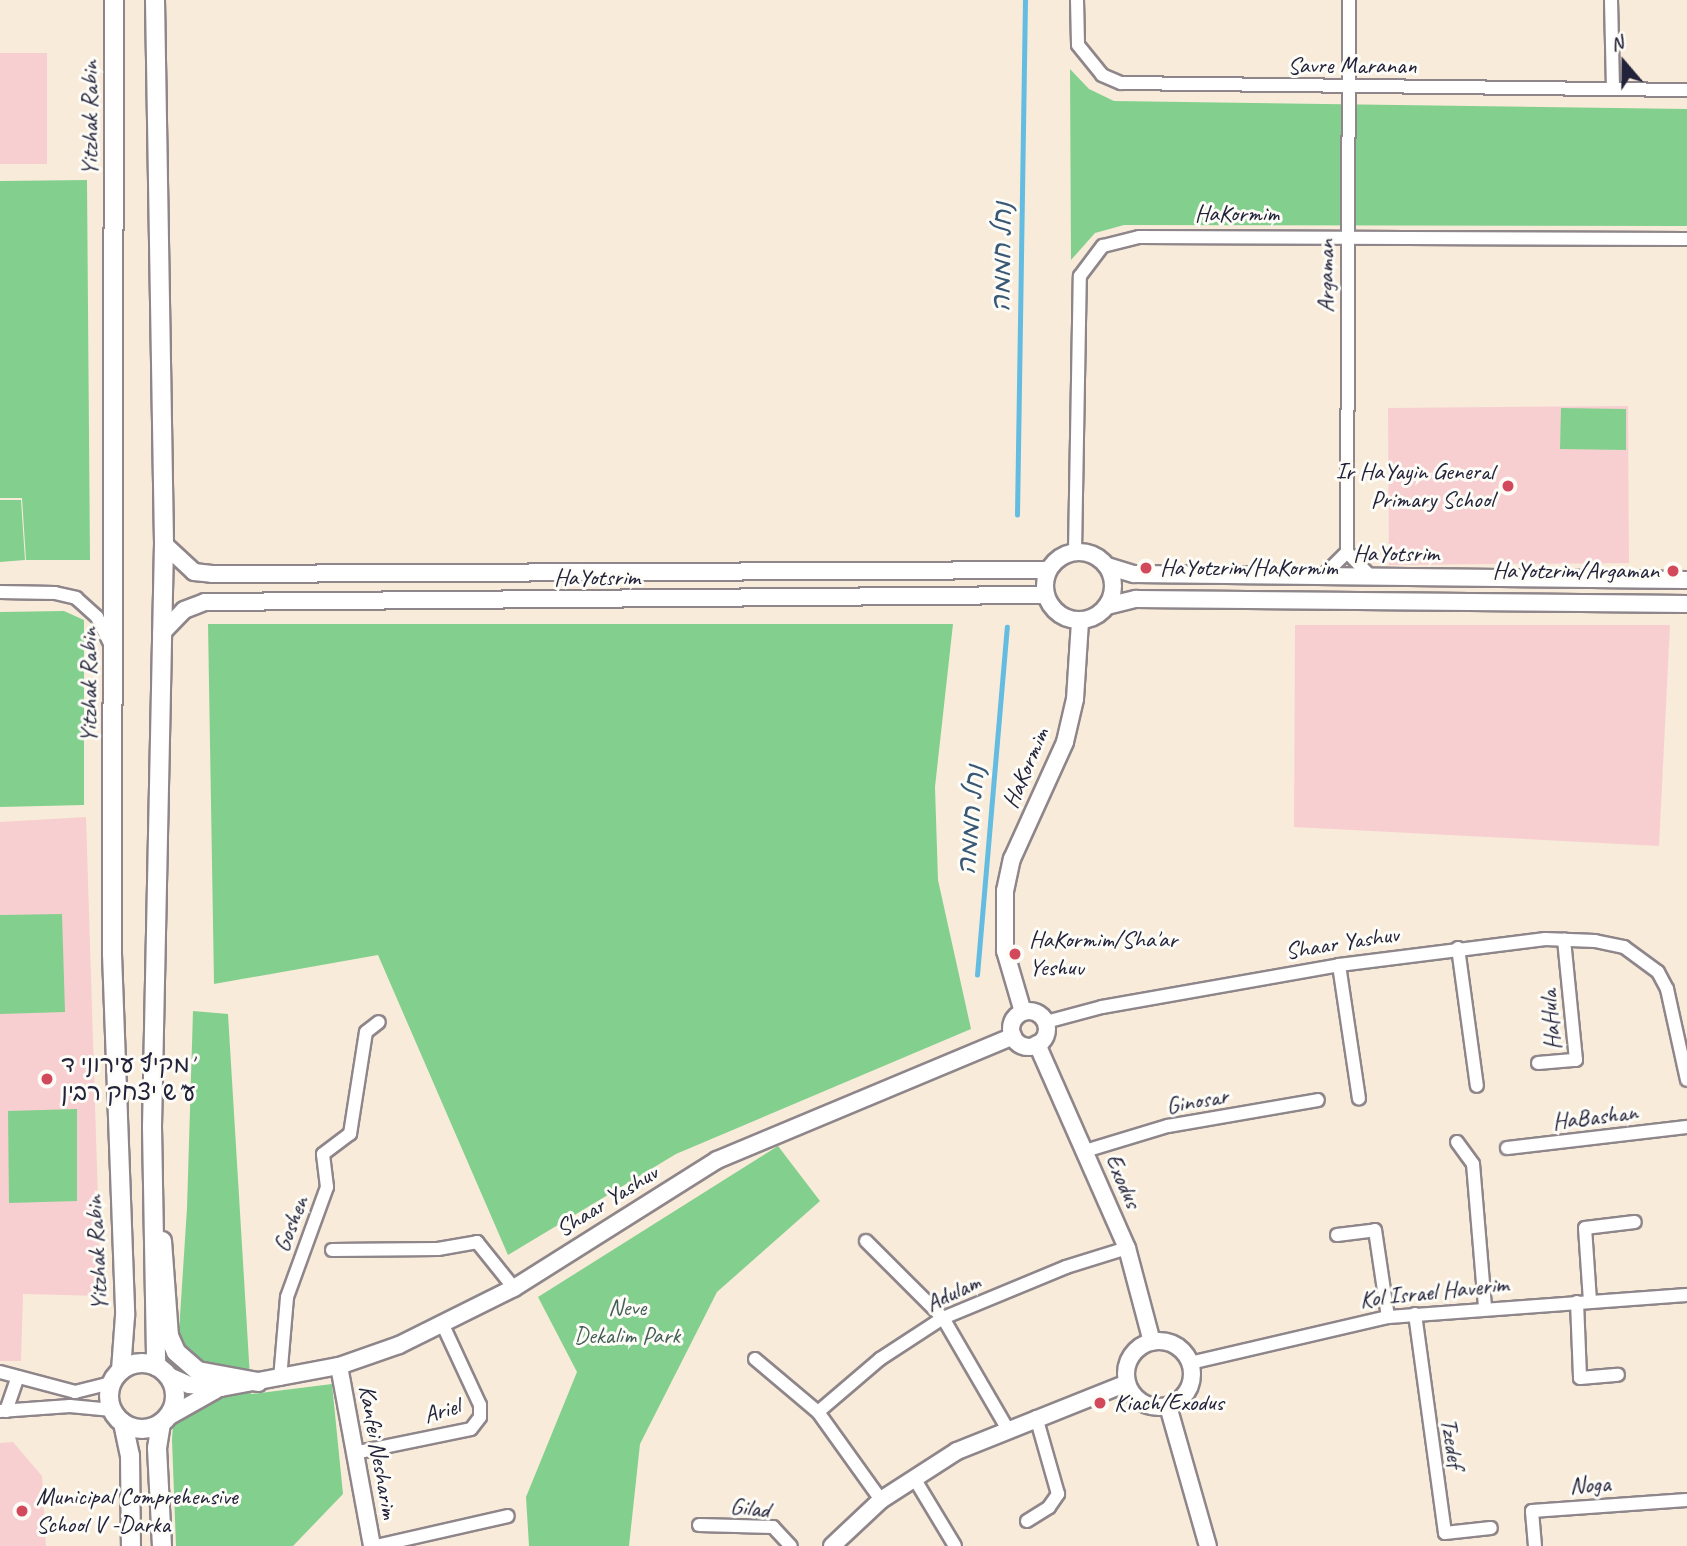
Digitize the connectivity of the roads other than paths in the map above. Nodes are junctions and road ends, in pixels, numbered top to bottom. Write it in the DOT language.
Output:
graph roads {
  1 [pos="114,0"];
  2 [pos="156,0"];
  3 [pos="1077,0"];
  4 [pos="1349,0"];
  5 [pos="1611,0"];
  6 [pos="1349,87"];
  7 [pos="1613,88"];
  8 [pos="1687,90"];
  9 [pos="1347,237"];
  10 [pos="1687,239"];
  11 [pos="164,544"];
  12 [pos="1075,552"];
  13 [pos="1347,552"];
  14 [pos="1107,566"];
  15 [pos="1048,570"];
  16 [pos="1323,576"];
  17 [pos="1370,576"];
  18 [pos="1687,580"];
  19 [pos="0,593"];
  20 [pos="1046,595"];
  21 [pos="1687,604"];
  22 [pos="1107,606"];
  23 [pos="1080,621"];
  24 [pos="162,634"];
  25 [pos="114,660"];
  26 [pos="1564,940"];
  27 [pos="1458,948"];
  28 [pos="1339,965"];
  29 [pos="1023,1012"];
  30 [pos="379,1022"];
  31 [pos="1046,1022"];
  32 [pos="1013,1036"];
  33 [pos="1037,1044"];
  34 [pos="1538,1063"];
  35 [pos="1687,1080"];
  36 [pos="1477,1086"];
  37 [pos="1359,1099"];
  38 [pos="1318,1100"];
  39 [pos="1687,1127"];
  40 [pos="1457,1142"];
  41 [pos="1507,1148"];
  42 [pos="1085,1151"];
  43 [pos="153,1212"];
  44 [pos="1635,1222"];
  45 [pos="1337,1235"];
  46 [pos="866,1241"];
  47 [pos="1127,1248"];
  48 [pos="332,1250"];
  49 [pos="514,1288"];
  50 [pos="1687,1295"];
  51 [pos="1590,1301"];
  52 [pos="1577,1302"];
  53 [pos="1485,1308"];
  54 [pos="1415,1314"];
  55 [pos="1388,1317"];
  56 [pos="943,1318"];
  57 [pos="442,1323"];
  58 [pos="1152,1342"];
  59 [pos="755,1359"];
  60 [pos="1190,1363"];
  61 [pos="339,1366"];
  62 [pos="162,1371"];
  63 [pos="0,1372"];
  64 [pos="1618,1375"];
  65 [pos="116,1376"];
  66 [pos="19,1377"];
  67 [pos="280,1378"];
  68 [pos="258,1382"];
  69 [pos="1127,1383"];
  70 [pos="221,1388"];
  71 [pos="1168,1406"];
  72 [pos="3,1411"];
  73 [pos="818,1412"];
  74 [pos="117,1417"];
  75 [pos="1036,1417"];
  76 [pos="164,1420"];
  77 [pos="1007,1428"];
  78 [pos="354,1452"];
  79 [pos="914,1478"];
  80 [pos="881,1500"];
  81 [pos="1687,1500"];
  82 [pos="508,1516"];
  83 [pos="1027,1521"];
  84 [pos="699,1525"];
  85 [pos="1491,1528"];
  86 [pos="131,1546"];
  87 [pos="162,1546"];
  88 [pos="374,1546"];
  89 [pos="791,1546"];
  90 [pos="832,1546"];
  91 [pos="955,1546"];
  92 [pos="1208,1546"];
  93 [pos="1535,1546"];
  1 -- 25 [label="main road, Yitzhak Rabin"];
  2 -- 11 [label="main road"];
  3 -- 6 [label="street, Savre Maranan"];
  4 -- 6 [label="street, Argaman"];
  5 -- 7 [label="street"];
  6 -- 7 [label="street, Savre Maranan"];
  6 -- 9 [label="street, Argaman"];
  7 -- 8 [label="street, Savre Maranan"];
  9 -- 10 [label="street, HaKormim"];
  9 -- 12 [label="street, HaKormim"];
  9 -- 13 [label="street, Argaman"];
  11 -- 15 [label="street, HaYotsrim"];
  11 -- 24 [label="main road"];
  12 -- 14 [label="street"];
  12 -- 15 [label="street"];
  13 -- 16 [label="street"];
  13 -- 17 [label="street"];
  14 -- 16 [label="street, HaYotsrim"];
  14 -- 22 [label="street"];
  15 -- 20 [label="street"];
  16 -- 17 [label="street, HaYotsrim"];
  17 -- 18 [label="street, HaYotsrim"];
  19 -- 25 [label="street"];
  20 -- 23 [label="street"];
  20 -- 24 [label="street, HaYotsrim"];
  21 -- 22 [label="street, HaYotsrim"];
  22 -- 23 [label="street"];
  23 -- 29 [label="street, HaKormim"];
  24 -- 43 [label="main road"];
  25 -- 65 [label="main road, Yitzhak Rabin"];
  26 -- 27 [label="street, Shaar Yashuv"];
  26 -- 34 [label="street, HaHula"];
  26 -- 35 [label="street, Shaar Yashuv"];
  27 -- 28 [label="street, Shaar Yashuv"];
  27 -- 36 [label="street"];
  28 -- 31 [label="street, Shaar Yashuv"];
  28 -- 37 [label="street"];
  29 -- 31 [label="street"];
  29 -- 32 [label="street"];
  30 -- 67 [label="street, Goshen"];
  31 -- 33 [label="street"];
  32 -- 33 [label="street"];
  32 -- 49 [label="street, Shaar Yashuv"];
  33 -- 42 [label="street, Exodus"];
  38 -- 42 [label="street, Ginosar"];
  39 -- 41 [label="street, HaBashan"];
  40 -- 53 [label="street"];
  42 -- 47 [label="street, Exodus"];
  43 -- 62 [label="main road"];
  43 -- 68 [label="main road"];
  44 -- 51 [label="street"];
  45 -- 55 [label="street"];
  46 -- 56 [label="street"];
  47 -- 56 [label="street, Adulam"];
  47 -- 58 [label="street, Exodus"];
  48 -- 49 [label="street, Goshen"];
  49 -- 57 [label="street, Shaar Yashuv"];
  50 -- 51 [label="street, Kol Israel Haverim"];
  51 -- 52 [label="street, Kol Israel Haverim"];
  52 -- 53 [label="street, Kol Israel Haverim"];
  52 -- 64 [label="street"];
  53 -- 54 [label="street, Kol Israel Haverim"];
  54 -- 55 [label="street, Kol Israel Haverim"];
  54 -- 85 [label="street, Tzedef"];
  55 -- 60 [label="street, Kol Israel Haverim"];
  56 -- 73 [label="street, Adulam"];
  56 -- 77 [label="street"];
  57 -- 61 [label="street, Shaar Yashuv"];
  57 -- 78 [label="street, Ariel"];
  58 -- 60 [label="street"];
  58 -- 69 [label="street"];
  59 -- 73 [label="street"];
  60 -- 71 [label="street"];
  61 -- 67 [label="street, Shaar Yashuv"];
  61 -- 78 [label="street, Kanfei Nesharim"];
  62 -- 65 [label="main road"];
  62 -- 70 [label="street, Shaar Yashuv"];
  62 -- 76 [label="main road"];
  63 -- 66 [label="street"];
  65 -- 66 [label="street"];
  65 -- 74 [label="main road"];
  66 -- 72 [label="street"];
  67 -- 68 [label="street, Shaar Yashuv"];
  68 -- 70 [label="street, Shaar Yashuv"];
  69 -- 71 [label="street"];
  69 -- 75 [label="street"];
  70 -- 76 [label="street, Shaar Yashuv"];
  71 -- 92 [label="street"];
  72 -- 74 [label="street"];
  73 -- 80 [label="street"];
  74 -- 76 [label="main road"];
  74 -- 86 [label="main road"];
  75 -- 77 [label="street"];
  75 -- 83 [label="street"];
  76 -- 87 [label="main road"];
  77 -- 79 [label="street"];
  78 -- 88 [label="street, Kanfei Nesharim"];
  79 -- 80 [label="street"];
  79 -- 91 [label="street"];
  80 -- 90 [label="street"];
  81 -- 93 [label="street, Noga"];
  82 -- 88 [label="street"];
  84 -- 89 [label="street, Gilad"];
}
